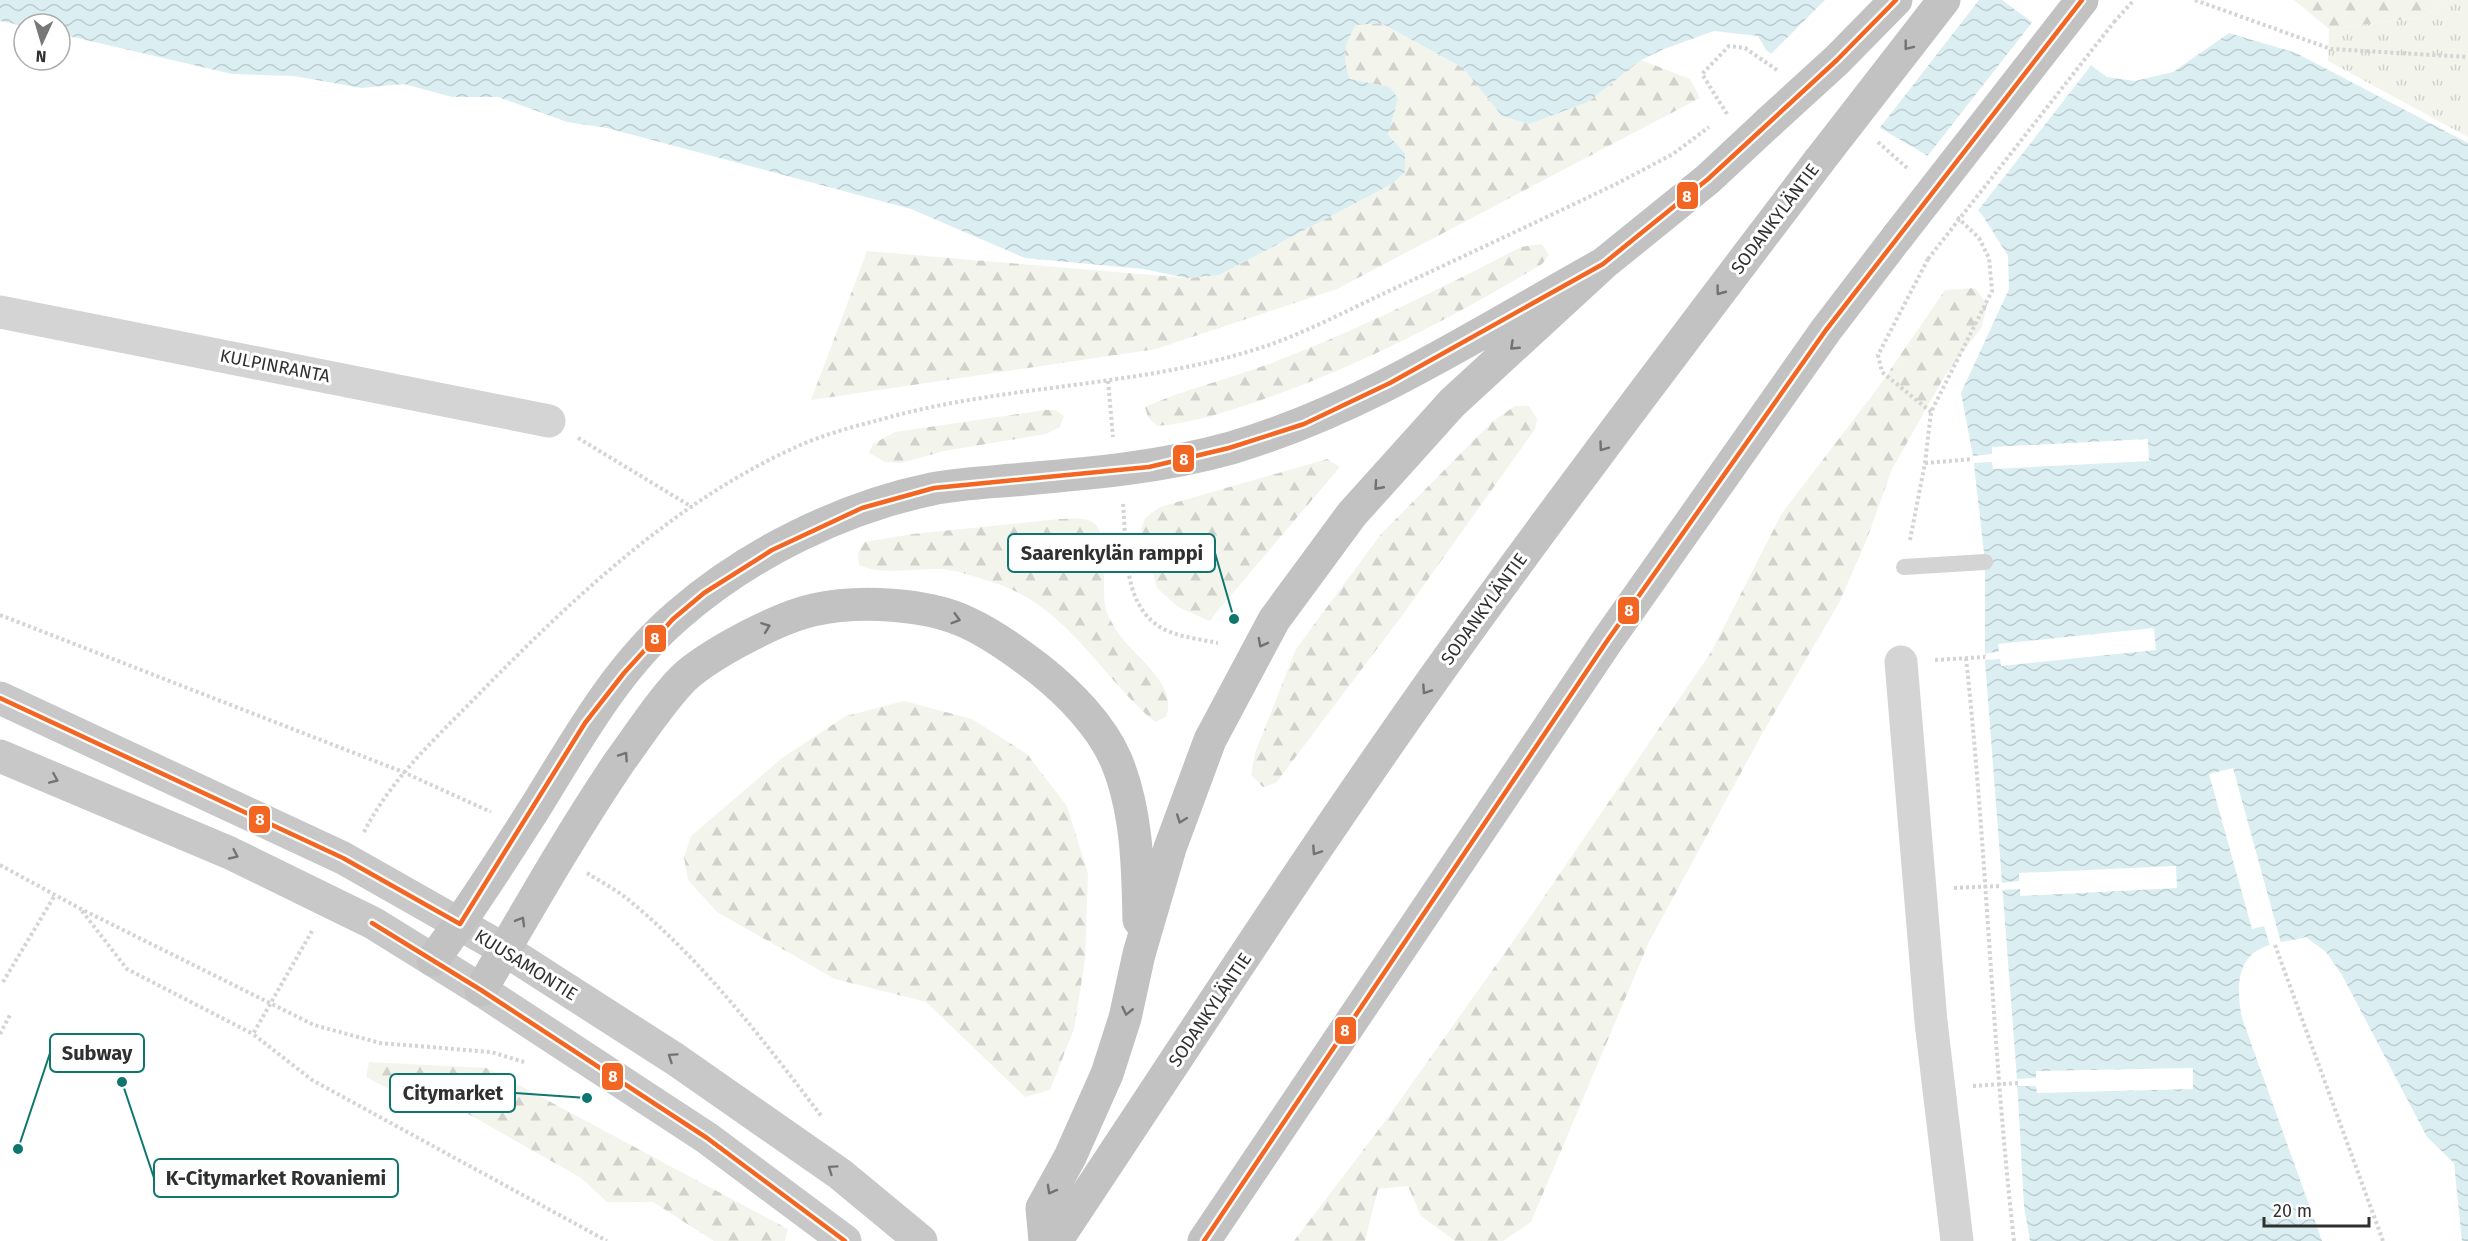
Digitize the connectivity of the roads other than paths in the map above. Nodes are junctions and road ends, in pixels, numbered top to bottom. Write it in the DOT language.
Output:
graph roads {
  1 [pos="1896,0"];
  2 [pos="1944,0"];
  3 [pos="2082,0"];
  4 [pos="1603,264"];
  5 [pos="0,312"];
  6 [pos="549,421"];
  7 [pos="1985,562"];
  8 [pos="1904,567"];
  9 [pos="1901,662"];
  10 [pos="0,698"];
  11 [pos="0,756"];
  12 [pos="460,924"];
  13 [pos="505,950"];
  14 [pos="1139,954"];
  15 [pos="433,960"];
  16 [pos="481,990"];
  17 [pos="845,1241"];
  18 [pos="921,1241"];
  19 [pos="1045,1241"];
  20 [pos="1056,1241"];
  21 [pos="1204,1241"];
  22 [pos="1957,1241"];
  1 -- 4 [label="highway, bridge"];
  2 -- 20 [label="highway, SODANKYLÄNTIE, one-way, bridge"];
  3 -- 21 [label="highway, bridge"];
  4 -- 12 [label="highway"];
  4 -- 14 [label="highway, one-way"];
  5 -- 6 [label="street, KULPINRANTA"];
  7 -- 8 [label="lane"];
  9 -- 22 [label="street"];
  10 -- 12 [label="main road, KUUSAMONTIE"];
  11 -- 15 [label="main road, one-way"];
  12 -- 13 [label="main road, KUUSAMONTIE"];
  12 -- 15 [label="highway"];
  13 -- 14 [label="highway, one-way"];
  13 -- 16 [label="highway"];
  18 -- 13 [label="main road, KUUSAMONTIE, one-way"];
  14 -- 19 [label="highway, one-way"];
  15 -- 16 [label="main road"];
  16 -- 17 [label="main road"];
}
